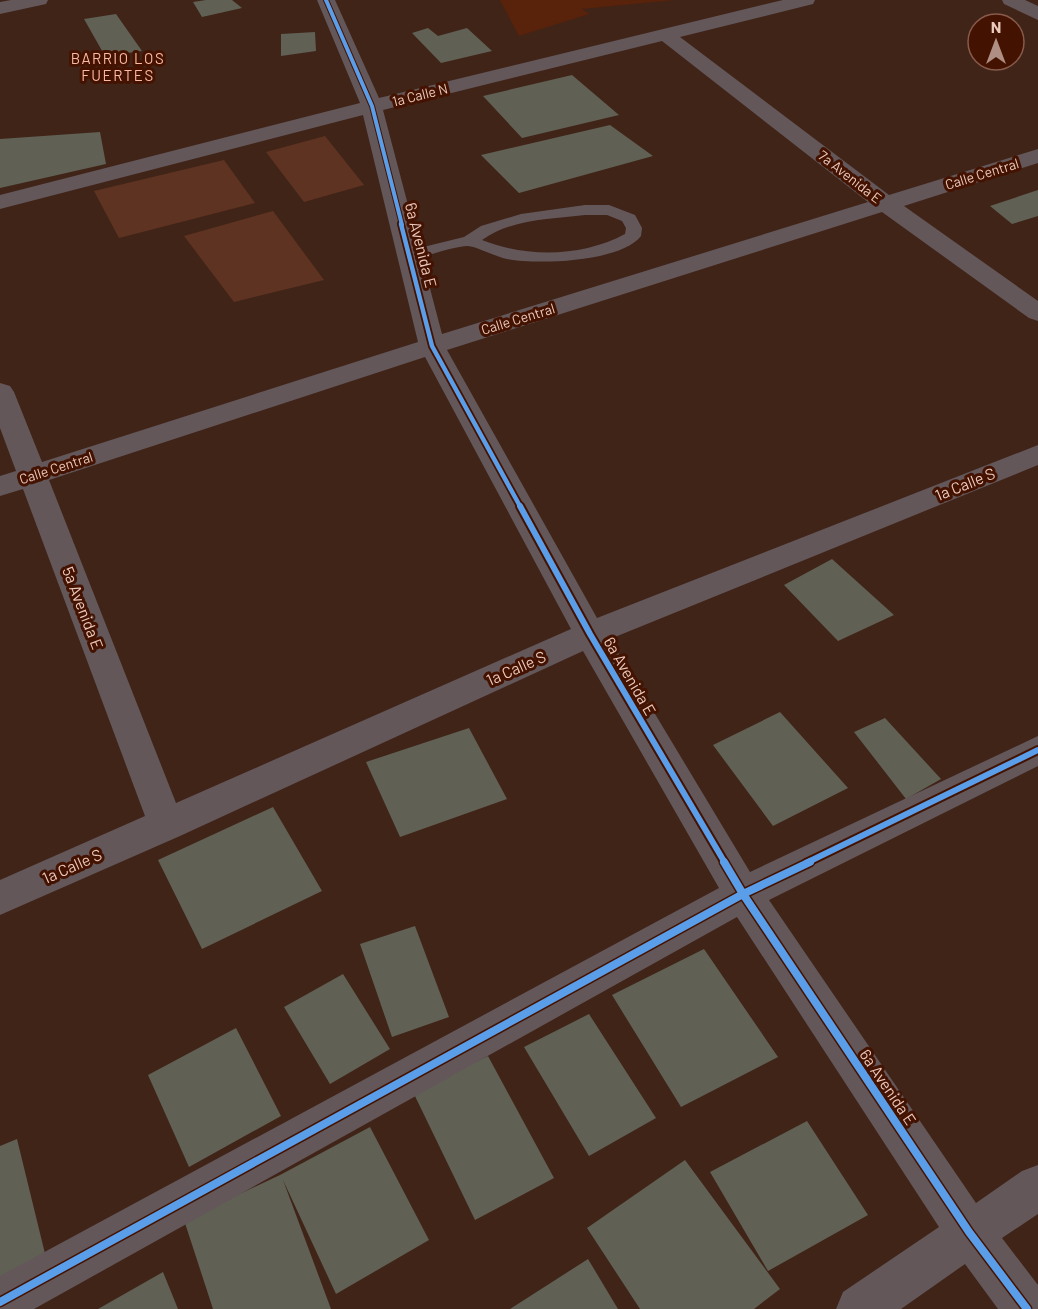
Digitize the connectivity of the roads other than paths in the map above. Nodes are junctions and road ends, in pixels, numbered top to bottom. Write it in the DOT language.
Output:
graph roads {
  1 [pos="39,0"];
  2 [pos="326,0"];
  3 [pos="806,0"];
  4 [pos="1011,0"];
  5 [pos="0,8"];
  6 [pos="1038,14"];
  7 [pos="666,35"];
  8 [pos="372,106"];
  9 [pos="1038,156"];
  10 [pos="0,202"];
  11 [pos="885,204"];
  12 [pos="470,241"];
  13 [pos="409,256"];
  14 [pos="1038,313"];
  15 [pos="432,346"];
  16 [pos="0,392"];
  17 [pos="1038,454"];
  18 [pos="33,476"];
  19 [pos="0,486"];
  20 [pos="590,634"];
  21 [pos="1038,750"];
  22 [pos="167,825"];
  23 [pos="743,894"];
  24 [pos="0,898"];
  25 [pos="1038,1187"];
  26 [pos="969,1232"];
  27 [pos="0,1302"];
  28 [pos="860,1309"];
  29 [pos="1027,1309"];
  1 -- 5 [label="street"];
  2 -- 8 [label="street, 6a Avenida E"];
  3 -- 7 [label="street, 1a Calle N"];
  4 -- 6 [label="street"];
  7 -- 8 [label="street, 1a Calle N"];
  7 -- 11 [label="street, 7a Avenida E"];
  8 -- 10 [label="street, 1a Calle N"];
  8 -- 13 [label="street, 6a Avenida E"];
  9 -- 11 [label="street, Calle Central"];
  11 -- 14 [label="street, 7a Avenida E"];
  11 -- 15 [label="street, Calle Central"];
  12 -- 12 [label="lane"];
  12 -- 13 [label="lane"];
  13 -- 15 [label="street, 6a Avenida E"];
  15 -- 18 [label="street, Calle Central"];
  15 -- 20 [label="street, 6a Avenida E"];
  16 -- 18 [label="street, 5a Avenida E"];
  17 -- 20 [label="street, 1a Calle S"];
  18 -- 19 [label="street, Calle Central"];
  18 -- 22 [label="street, 5a Avenida E"];
  20 -- 22 [label="street, 1a Calle S"];
  20 -- 23 [label="street, 6a Avenida E"];
  21 -- 23 [label="street"];
  22 -- 24 [label="street, 1a Calle S"];
  23 -- 26 [label="street, 6a Avenida E"];
  23 -- 27 [label="street"];
  25 -- 26 [label="street"];
  26 -- 28 [label="street"];
  26 -- 29 [label="street, 6a Avenida E"];
}
